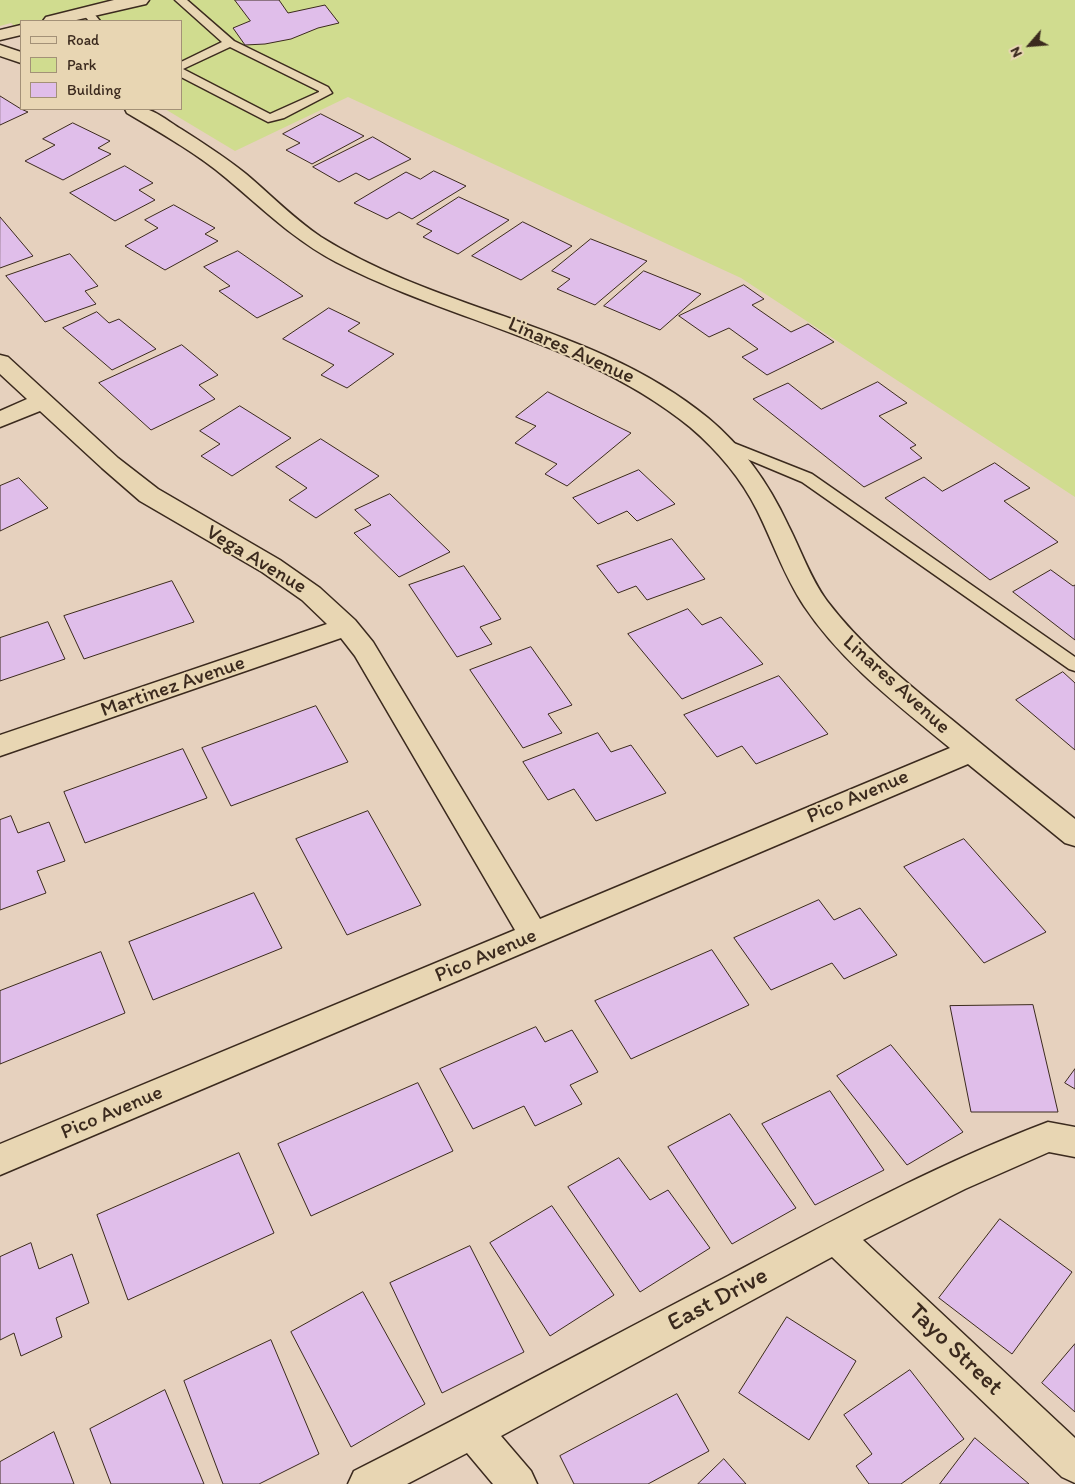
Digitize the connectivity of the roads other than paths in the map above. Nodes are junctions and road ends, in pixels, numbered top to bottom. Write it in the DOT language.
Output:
graph roads {
  1 [pos="140,0"];
  2 [pos="180,0"];
  3 [pos="91,17"];
  4 [pos="62,20"];
  5 [pos="20,30"];
  6 [pos="0,35"];
  7 [pos="230,43"];
  8 [pos="0,50"];
  9 [pos="20,58"];
  10 [pos="182,66"];
  11 [pos="182,73"];
  12 [pos="136,110"];
  13 [pos="0,362"];
  14 [pos="42,401"];
  15 [pos="0,420"];
  16 [pos="721,443"];
  17 [pos="346,627"];
  18 [pos="1075,665"];
  19 [pos="0,746"];
  20 [pos="971,751"];
  21 [pos="1075,835"];
  22 [pos="534,936"];
  23 [pos="1075,1142"];
  24 [pos="0,1160"];
  25 [pos="836,1236"];
  26 [pos="472,1431"];
  27 [pos="1075,1464"];
  28 [pos="367,1484"];
  29 [pos="518,1484"];
  1 -- 3 [label="street"];
  2 -- 7 [label="lane"];
  3 -- 4 [label="street"];
  5 -- 6 [label="street"];
  7 -- 10 [label="lane"];
  7 -- 11 [label="lane"];
  8 -- 9 [label="street"];
  12 -- 16 [label="street, Linares Avenue"];
  13 -- 14 [label="street, Vega Avenue"];
  14 -- 15 [label="street"];
  14 -- 17 [label="street, Vega Avenue"];
  16 -- 18 [label="lane"];
  16 -- 20 [label="street, Linares Avenue"];
  17 -- 19 [label="street, Martinez Avenue"];
  17 -- 22 [label="street, Vega Avenue"];
  20 -- 21 [label="street, Linares Avenue"];
  20 -- 22 [label="street, Pico Avenue"];
  22 -- 24 [label="street, Pico Avenue"];
  23 -- 25 [label="street, East Drive"];
  25 -- 26 [label="street, East Drive"];
  25 -- 27 [label="street, Tayo Street"];
  26 -- 28 [label="street, East Drive"];
  26 -- 29 [label="street"];
}
